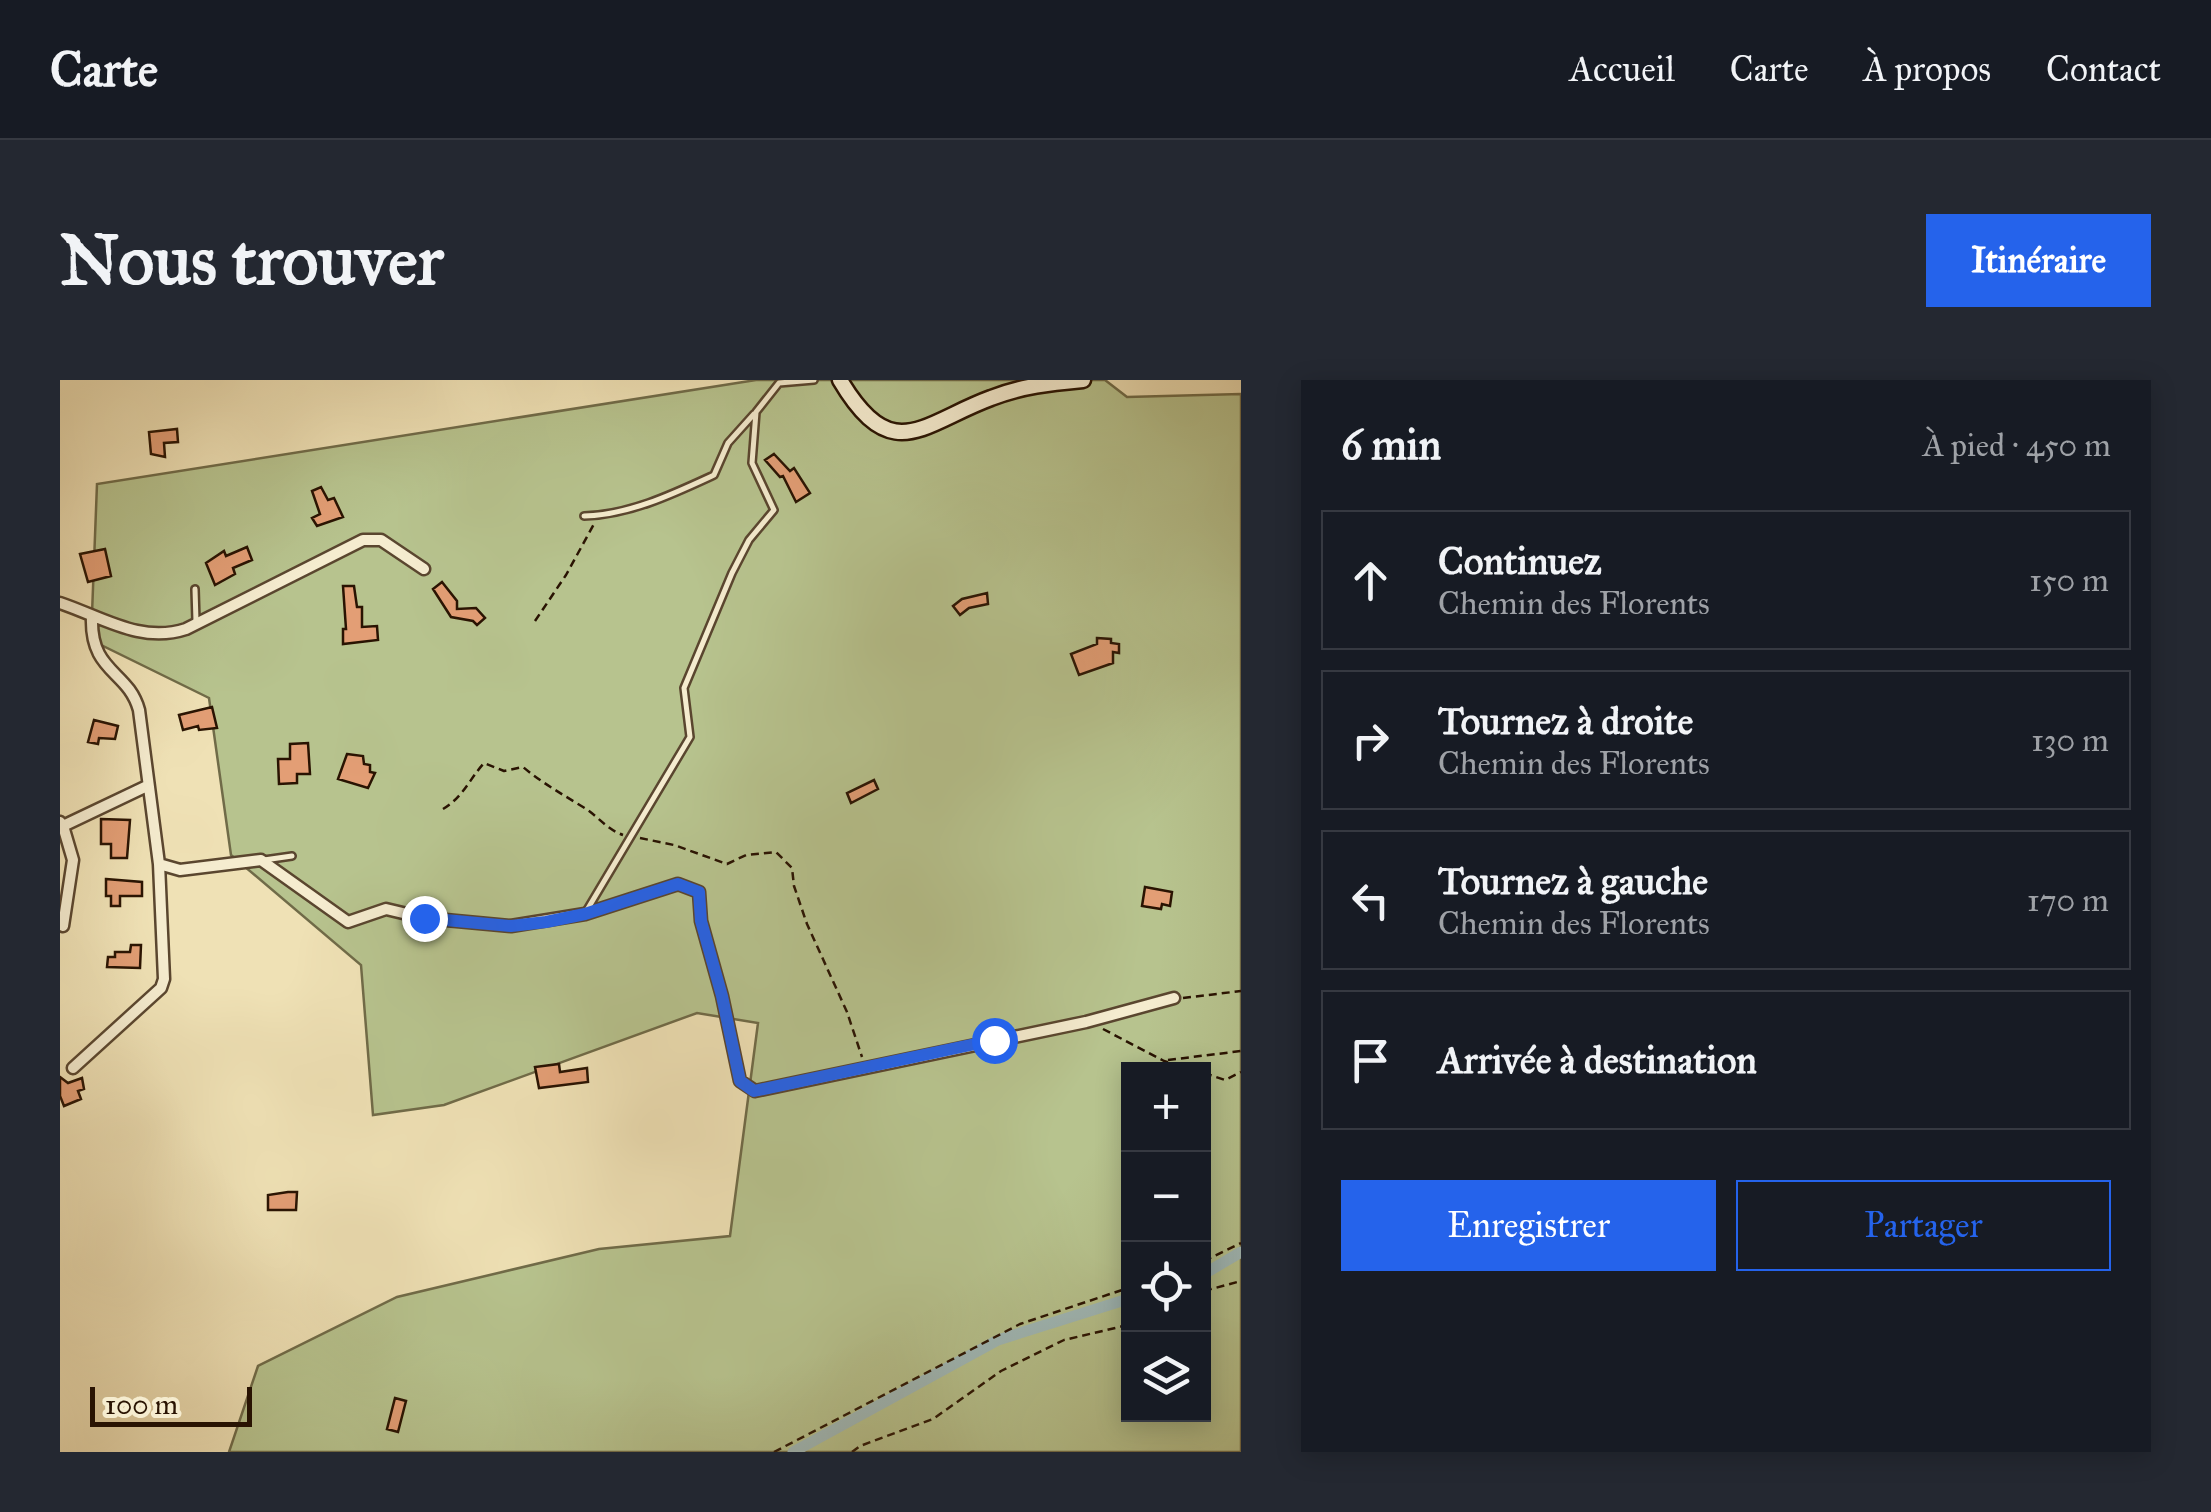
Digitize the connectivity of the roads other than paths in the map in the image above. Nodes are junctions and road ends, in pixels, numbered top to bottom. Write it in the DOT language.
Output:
graph roads {
  1 [pos="814,380"];
  2 [pos="840,380"];
  3 [pos="1083,380"];
  4 [pos="756,412"];
  5 [pos="584,516"];
  6 [pos="424,569"];
  7 [pos="195,590"];
  8 [pos="60,603"];
  9 [pos="92,617"];
  10 [pos="196,624"];
  11 [pos="147,786"];
  12 [pos="62,824"];
  13 [pos="292,856"];
  14 [pos="261,860"];
  15 [pos="159,864"];
  16 [pos="585,914"];
  17 [pos="63,926"];
  18 [pos="1174,998"];
  19 [pos="72,1068"];
  1 -- 4 [label="lane"];
  2 -- 3 [label="street"];
  4 -- 5 [label="lane"];
  4 -- 16 [label="lane"];
  6 -- 10 [label="street"];
  7 -- 10 [label="lane"];
  8 -- 9 [label="street"];
  9 -- 10 [label="street"];
  9 -- 11 [label="street"];
  11 -- 12 [label="street"];
  11 -- 15 [label="street"];
  12 -- 17 [label="street"];
  13 -- 14 [label="lane"];
  14 -- 15 [label="street"];
  14 -- 16 [label="street"];
  15 -- 19 [label="street"];
  16 -- 18 [label="street"];
}
